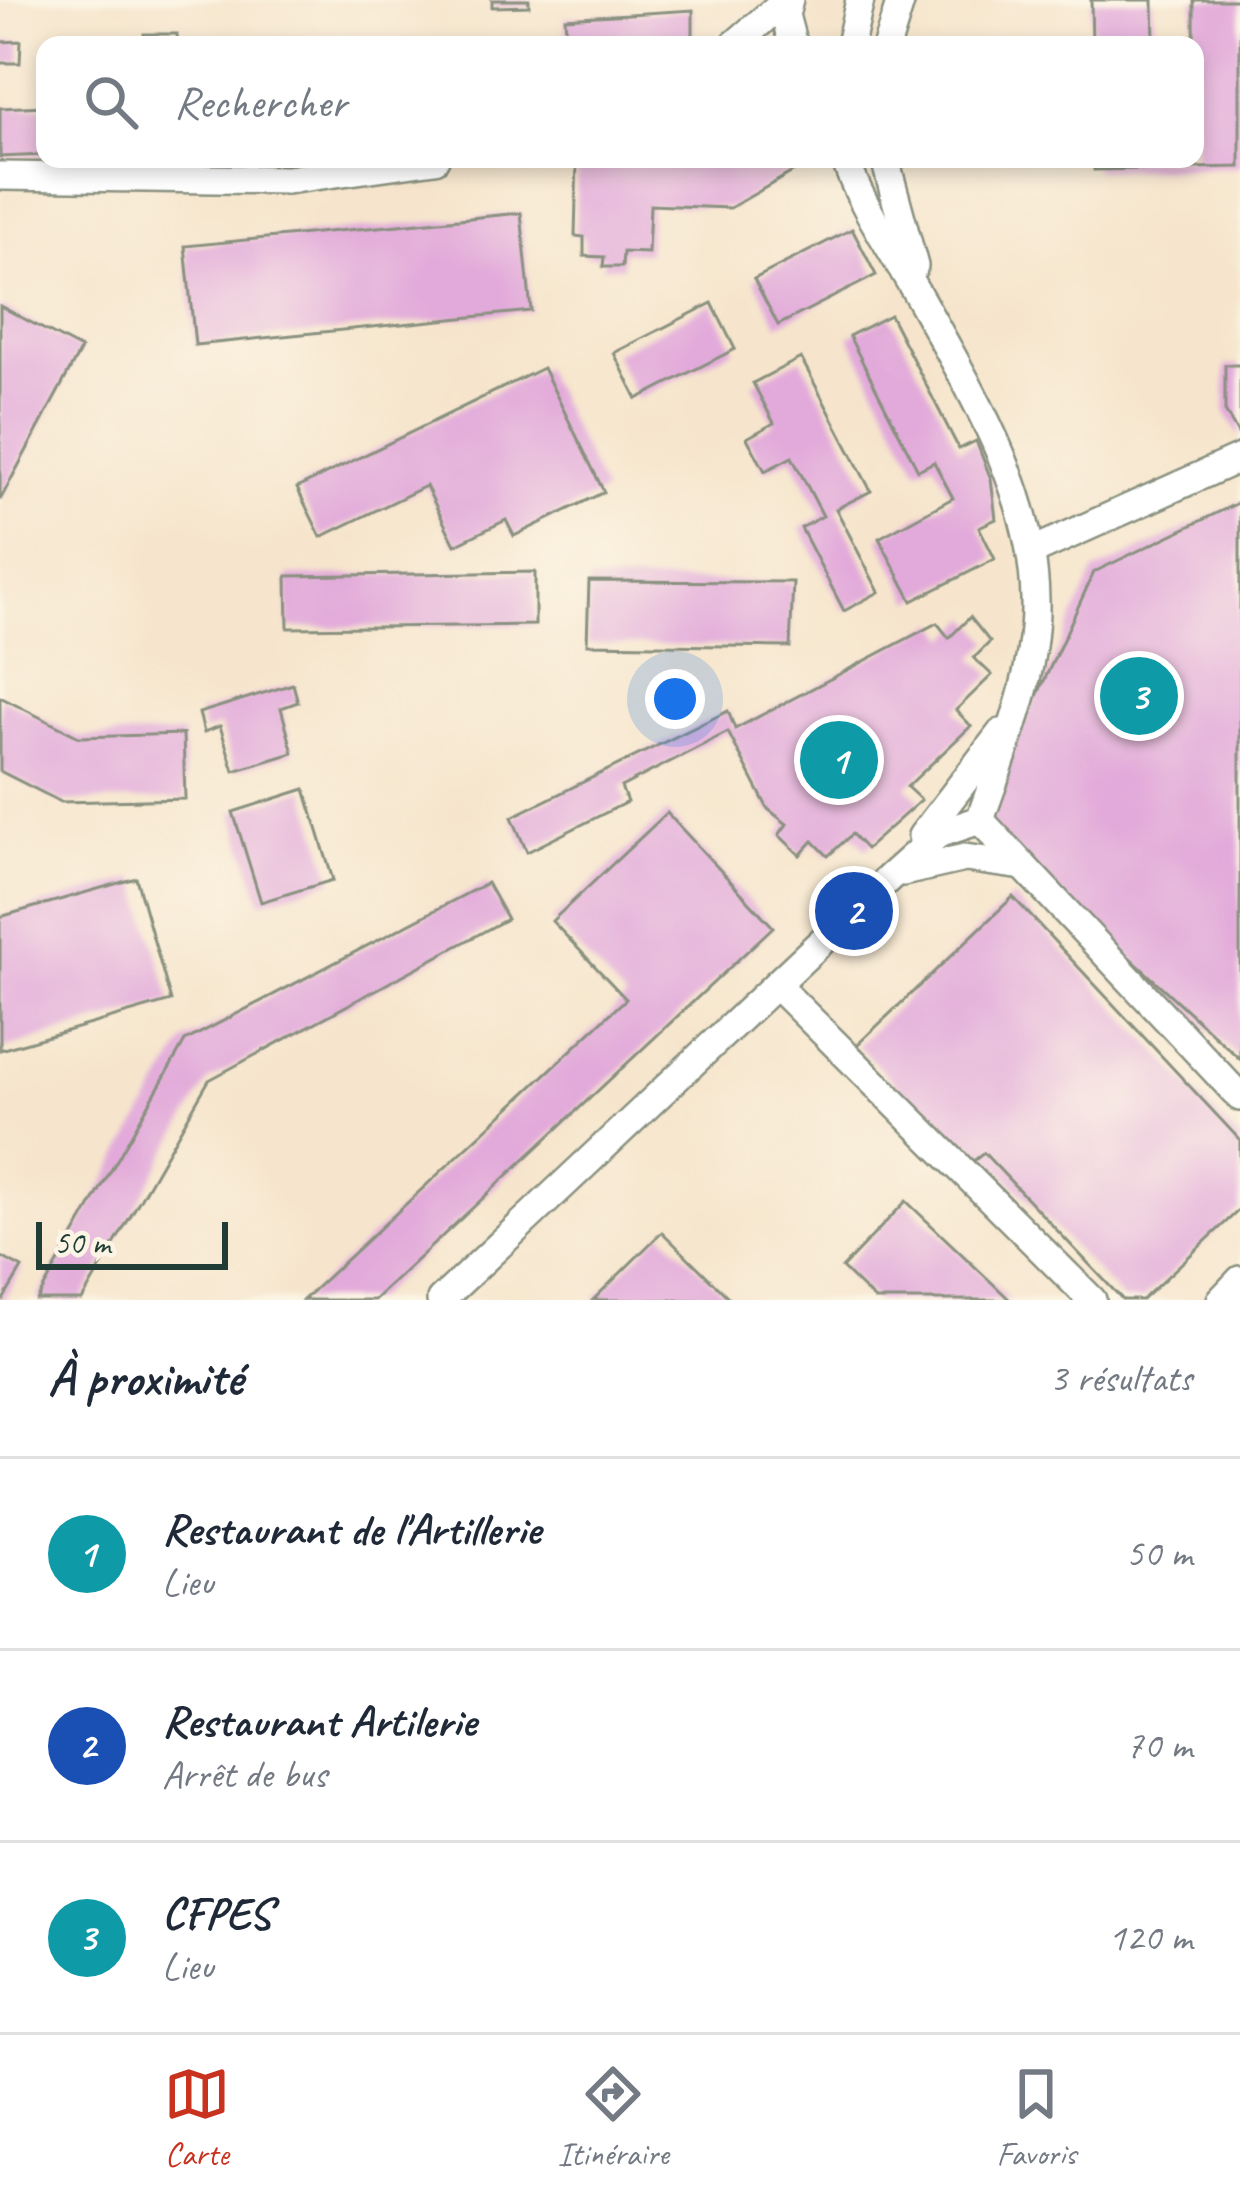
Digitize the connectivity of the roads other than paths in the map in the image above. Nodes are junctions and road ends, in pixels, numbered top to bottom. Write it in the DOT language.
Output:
graph roads {
  1 [pos="788,0"];
  2 [pos="860,0"];
  3 [pos="901,0"];
  4 [pos="891,30"];
  5 [pos="745,36"];
  6 [pos="791,36"];
  7 [pos="852,36"];
  8 [pos="372,168"];
  9 [pos="849,168"];
  10 [pos="887,168"];
  11 [pos="0,176"];
  12 [pos="926,310"];
  13 [pos="1240,458"];
  14 [pos="1030,552"];
  15 [pos="1020,702"];
  16 [pos="980,820"];
  17 [pos="1023,866"];
  18 [pos="890,877"];
  19 [pos="776,985"];
  20 [pos="1240,1097"];
  21 [pos="1240,1280"];
  22 [pos="1240,1296"];
  23 [pos="441,1300"];
  24 [pos="1092,1300"];
  25 [pos="1221,1300"];
  26 [pos="1231,1300"];
  1 -- 5 [label="street"];
  1 -- 6 [label="street"];
  2 -- 7 [label="street"];
  3 -- 4 [label="street"];
  8 -- 11 [label="street"];
  9 -- 12 [label="street"];
  10 -- 12 [label="street"];
  12 -- 14 [label="street"];
  13 -- 14 [label="street"];
  14 -- 15 [label="street"];
  15 -- 16 [label="street"];
  15 -- 18 [label="street"];
  16 -- 17 [label="street"];
  16 -- 18 [label="street"];
  17 -- 18 [label="street"];
  17 -- 20 [label="street"];
  18 -- 19 [label="street"];
  19 -- 23 [label="street"];
  19 -- 24 [label="street"];
  21 -- 25 [label="street"];
  22 -- 26 [label="street"];
}
